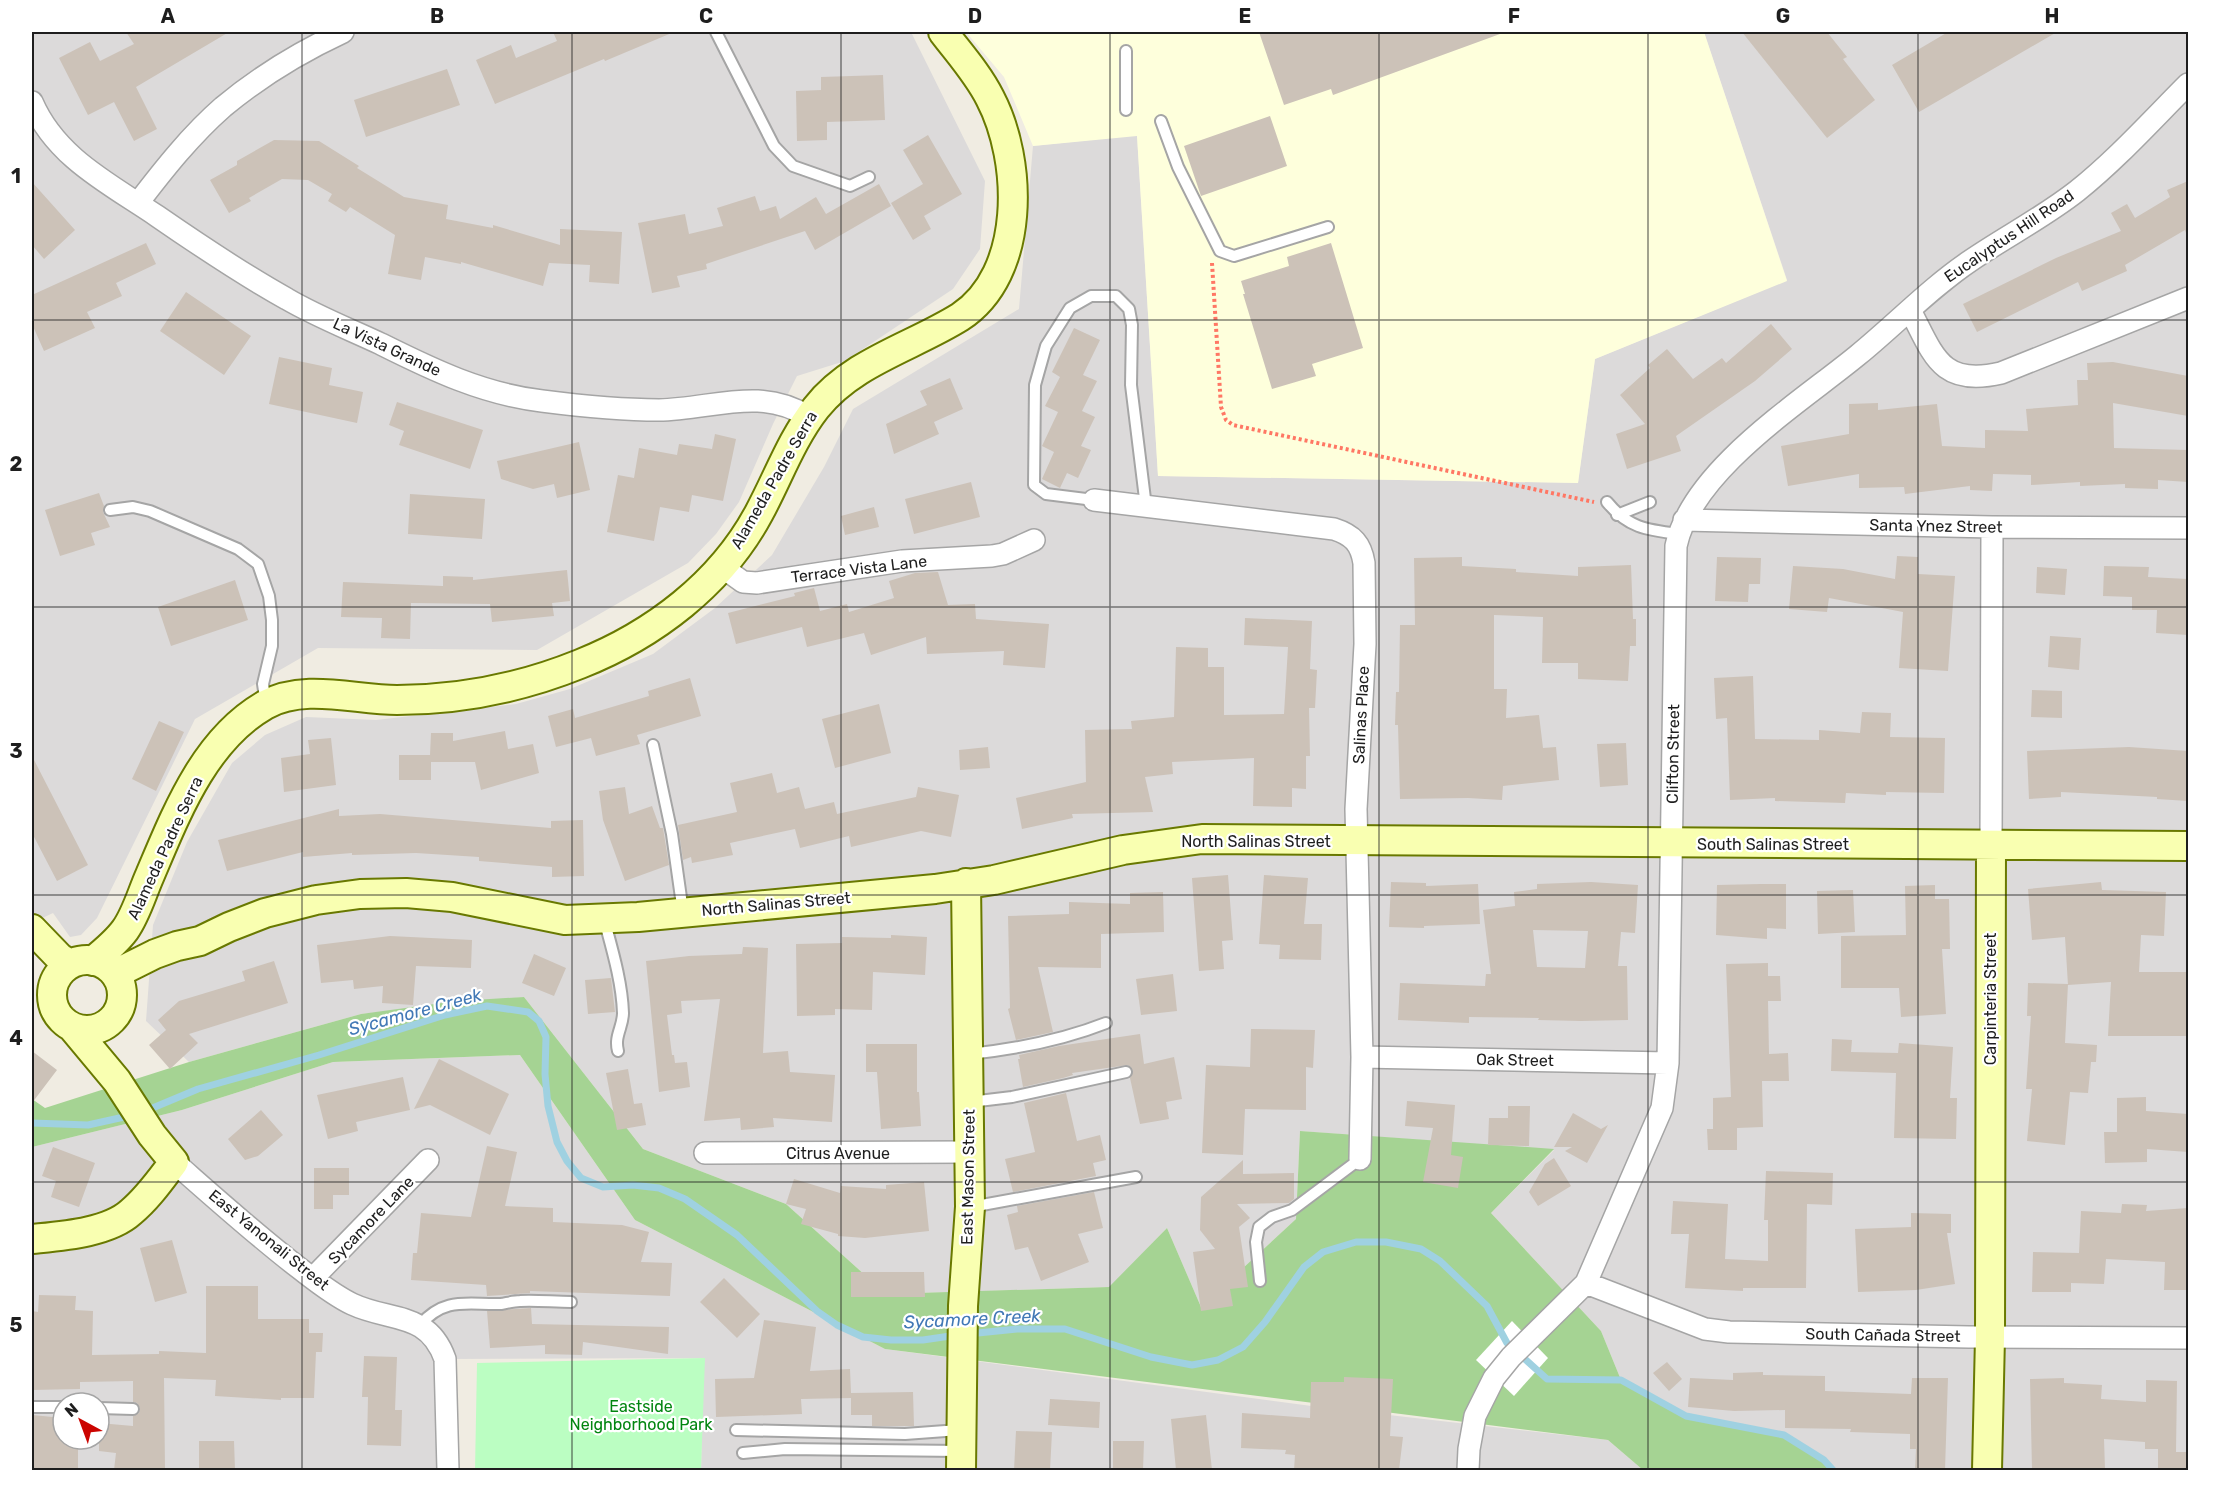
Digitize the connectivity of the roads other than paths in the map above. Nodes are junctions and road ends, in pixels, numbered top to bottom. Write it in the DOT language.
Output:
graph roads {
  1 [pos="342,32"];
  2 [pos="716,32"];
  3 [pos="942,32"];
  4 [pos="1126,51"];
  5 [pos="2188,84"];
  6 [pos="32,102"];
  7 [pos="1126,110"];
  8 [pos="1161,121"];
  9 [pos="869,177"];
  10 [pos="138,203"];
  11 [pos="1328,228"];
  12 [pos="2188,298"];
  13 [pos="1910,310"];
  14 [pos="809,417"];
  15 [pos="1094,500"];
  16 [pos="1607,502"];
  17 [pos="1650,502"];
  18 [pos="1146,507"];
  19 [pos="110,510"];
  20 [pos="1617,515"];
  21 [pos="1682,527"];
  22 [pos="1992,527"];
  23 [pos="2188,528"];
  24 [pos="1034,540"];
  25 [pos="722,567"];
  26 [pos="266,704"];
  27 [pos="653,745"];
  28 [pos="1357,841"];
  29 [pos="1672,843"];
  30 [pos="1991,846"];
  31 [pos="2188,846"];
  32 [pos="966,883"];
  33 [pos="684,912"];
  34 [pos="604,919"];
  35 [pos="128,924"];
  36 [pos="32,929"];
  37 [pos="200,941"];
  38 [pos="32,950"];
  39 [pos="155,954"];
  40 [pos="82,977"];
  41 [pos="32,1008"];
  42 [pos="67,1022"];
  43 [pos="108,1023"];
  44 [pos="1106,1023"];
  45 [pos="618,1050"];
  46 [pos="969,1054"];
  47 [pos="1362,1057"];
  48 [pos="1668,1063"];
  49 [pos="1126,1072"];
  50 [pos="117,1081"];
  51 [pos="970,1102"];
  52 [pos="971,1152"];
  53 [pos="705,1153"];
  54 [pos="1360,1159"];
  55 [pos="428,1160"];
  56 [pos="174,1162"];
  57 [pos="1136,1178"];
  58 [pos="970,1207"];
  59 [pos="32,1239"];
  60 [pos="313,1278"];
  61 [pos="1260,1281"];
  62 [pos="1586,1283"];
  63 [pos="571,1302"];
  64 [pos="420,1325"];
  65 [pos="1990,1337"];
  66 [pos="2188,1338"];
  67 [pos="32,1407"];
  68 [pos="51,1407"];
  69 [pos="111,1408"];
  70 [pos="133,1408"];
  71 [pos="736,1430"];
  72 [pos="961,1451"];
  73 [pos="743,1453"];
  74 [pos="448,1470"];
  75 [pos="1468,1470"];
  76 [pos="1987,1470"];
  1 -- 10 [label="street"];
  2 -- 9 [label="lane"];
  3 -- 14 [label="main road, Alameda Padre Serra"];
  4 -- 7 [label="lane"];
  5 -- 13 [label="street, Eucalyptus Hill Road"];
  6 -- 10 [label="street, La Vista Grande"];
  8 -- 11 [label="lane"];
  10 -- 14 [label="street, La Vista Grande"];
  12 -- 13 [label="street"];
  13 -- 21 [label="street, Clifton Street"];
  14 -- 25 [label="main road, Alameda Padre Serra"];
  15 -- 18 [label="street, Salinas Place"];
  15 -- 18 [label="lane"];
  16 -- 20 [label="lane"];
  17 -- 20 [label="lane"];
  18 -- 28 [label="street, Salinas Place"];
  19 -- 26 [label="lane"];
  20 -- 21 [label="lane"];
  21 -- 22 [label="street, Santa Ynez Street"];
  21 -- 29 [label="street, Clifton Street"];
  22 -- 23 [label="street, Santa Ynez Street"];
  22 -- 30 [label="street, Carpinteria Street"];
  24 -- 25 [label="street, Terrace Vista Lane"];
  25 -- 26 [label="main road, Alameda Padre Serra"];
  26 -- 35 [label="main road, Alameda Padre Serra"];
  27 -- 33 [label="lane"];
  28 -- 29 [label="main road, South Salinas Street"];
  28 -- 32 [label="main road, North Salinas Street"];
  28 -- 47 [label="street, Salinas Place"];
  29 -- 30 [label="main road, South Salinas Street"];
  29 -- 48 [label="street, Clifton Street"];
  30 -- 31 [label="main road, South Salinas Street"];
  30 -- 65 [label="main road, Carpinteria Street"];
  32 -- 33 [label="main road, North Salinas Street"];
  32 -- 46 [label="main road, East Mason Street"];
  33 -- 34 [label="main road, North Salinas Street"];
  34 -- 37 [label="main road, North Salinas Street"];
  34 -- 45 [label="lane"];
  35 -- 39 [label="main road"];
  35 -- 40 [label="main road, Alameda Padre Serra"];
  36 -- 40 [label="main road"];
  37 -- 39 [label="main road, North Salinas Street"];
  37 -- 40 [label="main road, North Salinas Street"];
  38 -- 40 [label="main road"];
  39 -- 40 [label="main road, North Salinas Street"];
  40 -- 42 [label="main road"];
  40 -- 43 [label="main road, Alameda Padre Serra"];
  41 -- 42 [label="main road"];
  42 -- 43 [label="main road"];
  42 -- 50 [label="main road, East Yanonali Street"];
  43 -- 50 [label="main road, East Yanonali Street"];
  44 -- 46 [label="lane"];
  46 -- 51 [label="main road, East Mason Street"];
  47 -- 48 [label="street, Oak Street"];
  47 -- 54 [label="street, Salinas Place"];
  48 -- 62 [label="street, Clifton Street"];
  49 -- 51 [label="lane"];
  50 -- 56 [label="main road, East Yanonali Street"];
  51 -- 52 [label="main road, East Mason Street"];
  52 -- 53 [label="street, Citrus Avenue"];
  52 -- 58 [label="main road, East Mason Street"];
  54 -- 61 [label="lane"];
  55 -- 60 [label="street, Sycamore Lane"];
  56 -- 59 [label="main road"];
  56 -- 60 [label="street, East Yanonali Street"];
  57 -- 58 [label="lane"];
  58 -- 72 [label="main road, East Mason Street"];
  60 -- 64 [label="street, East Yanonali Street"];
  62 -- 65 [label="street, South Cañada Street"];
  62 -- 75 [label="street"];
  63 -- 64 [label="lane"];
  64 -- 74 [label="street"];
  65 -- 66 [label="street, South Cañada Street"];
  65 -- 76 [label="main road, Carpinteria Street"];
  67 -- 68 [label="lane"];
  69 -- 70 [label="lane"];
  71 -- 72 [label="lane"];
  72 -- 73 [label="lane"];
}
